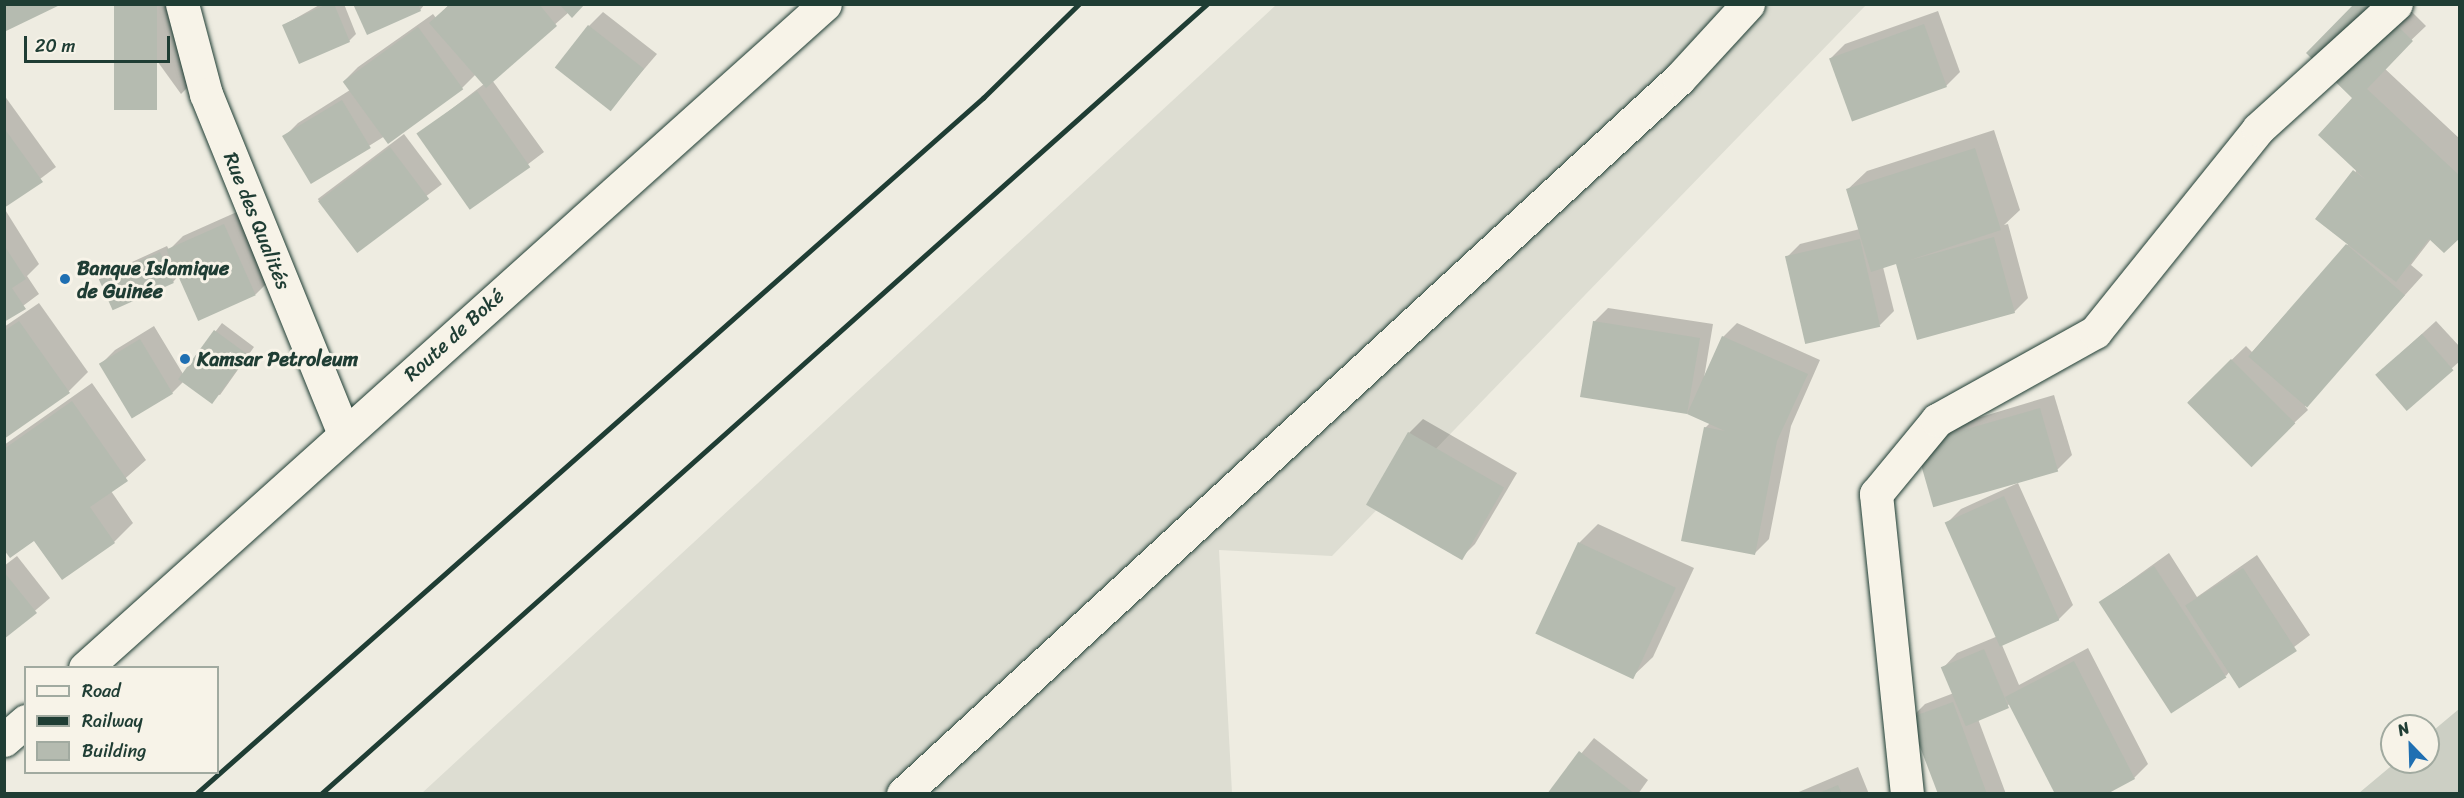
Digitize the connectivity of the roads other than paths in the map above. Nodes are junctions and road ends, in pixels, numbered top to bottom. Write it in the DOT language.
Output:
graph roads {
  1 [pos="182,4"];
  2 [pos="825,4"];
  3 [pos="1748,4"];
  4 [pos="2396,4"];
  5 [pos="344,434"];
  6 [pos="87,666"];
  7 [pos="24,723"];
  8 [pos="4,740"];
  9 [pos="903,794"];
  10 [pos="1907,794"];
  1 -- 5 [label="street, Rue des Qualités"];
  2 -- 5 [label="street, Route de Boké"];
  3 -- 9 [label="street"];
  4 -- 10 [label="street"];
  5 -- 6 [label="street, Route de Boké"];
  7 -- 8 [label="street"];
}
